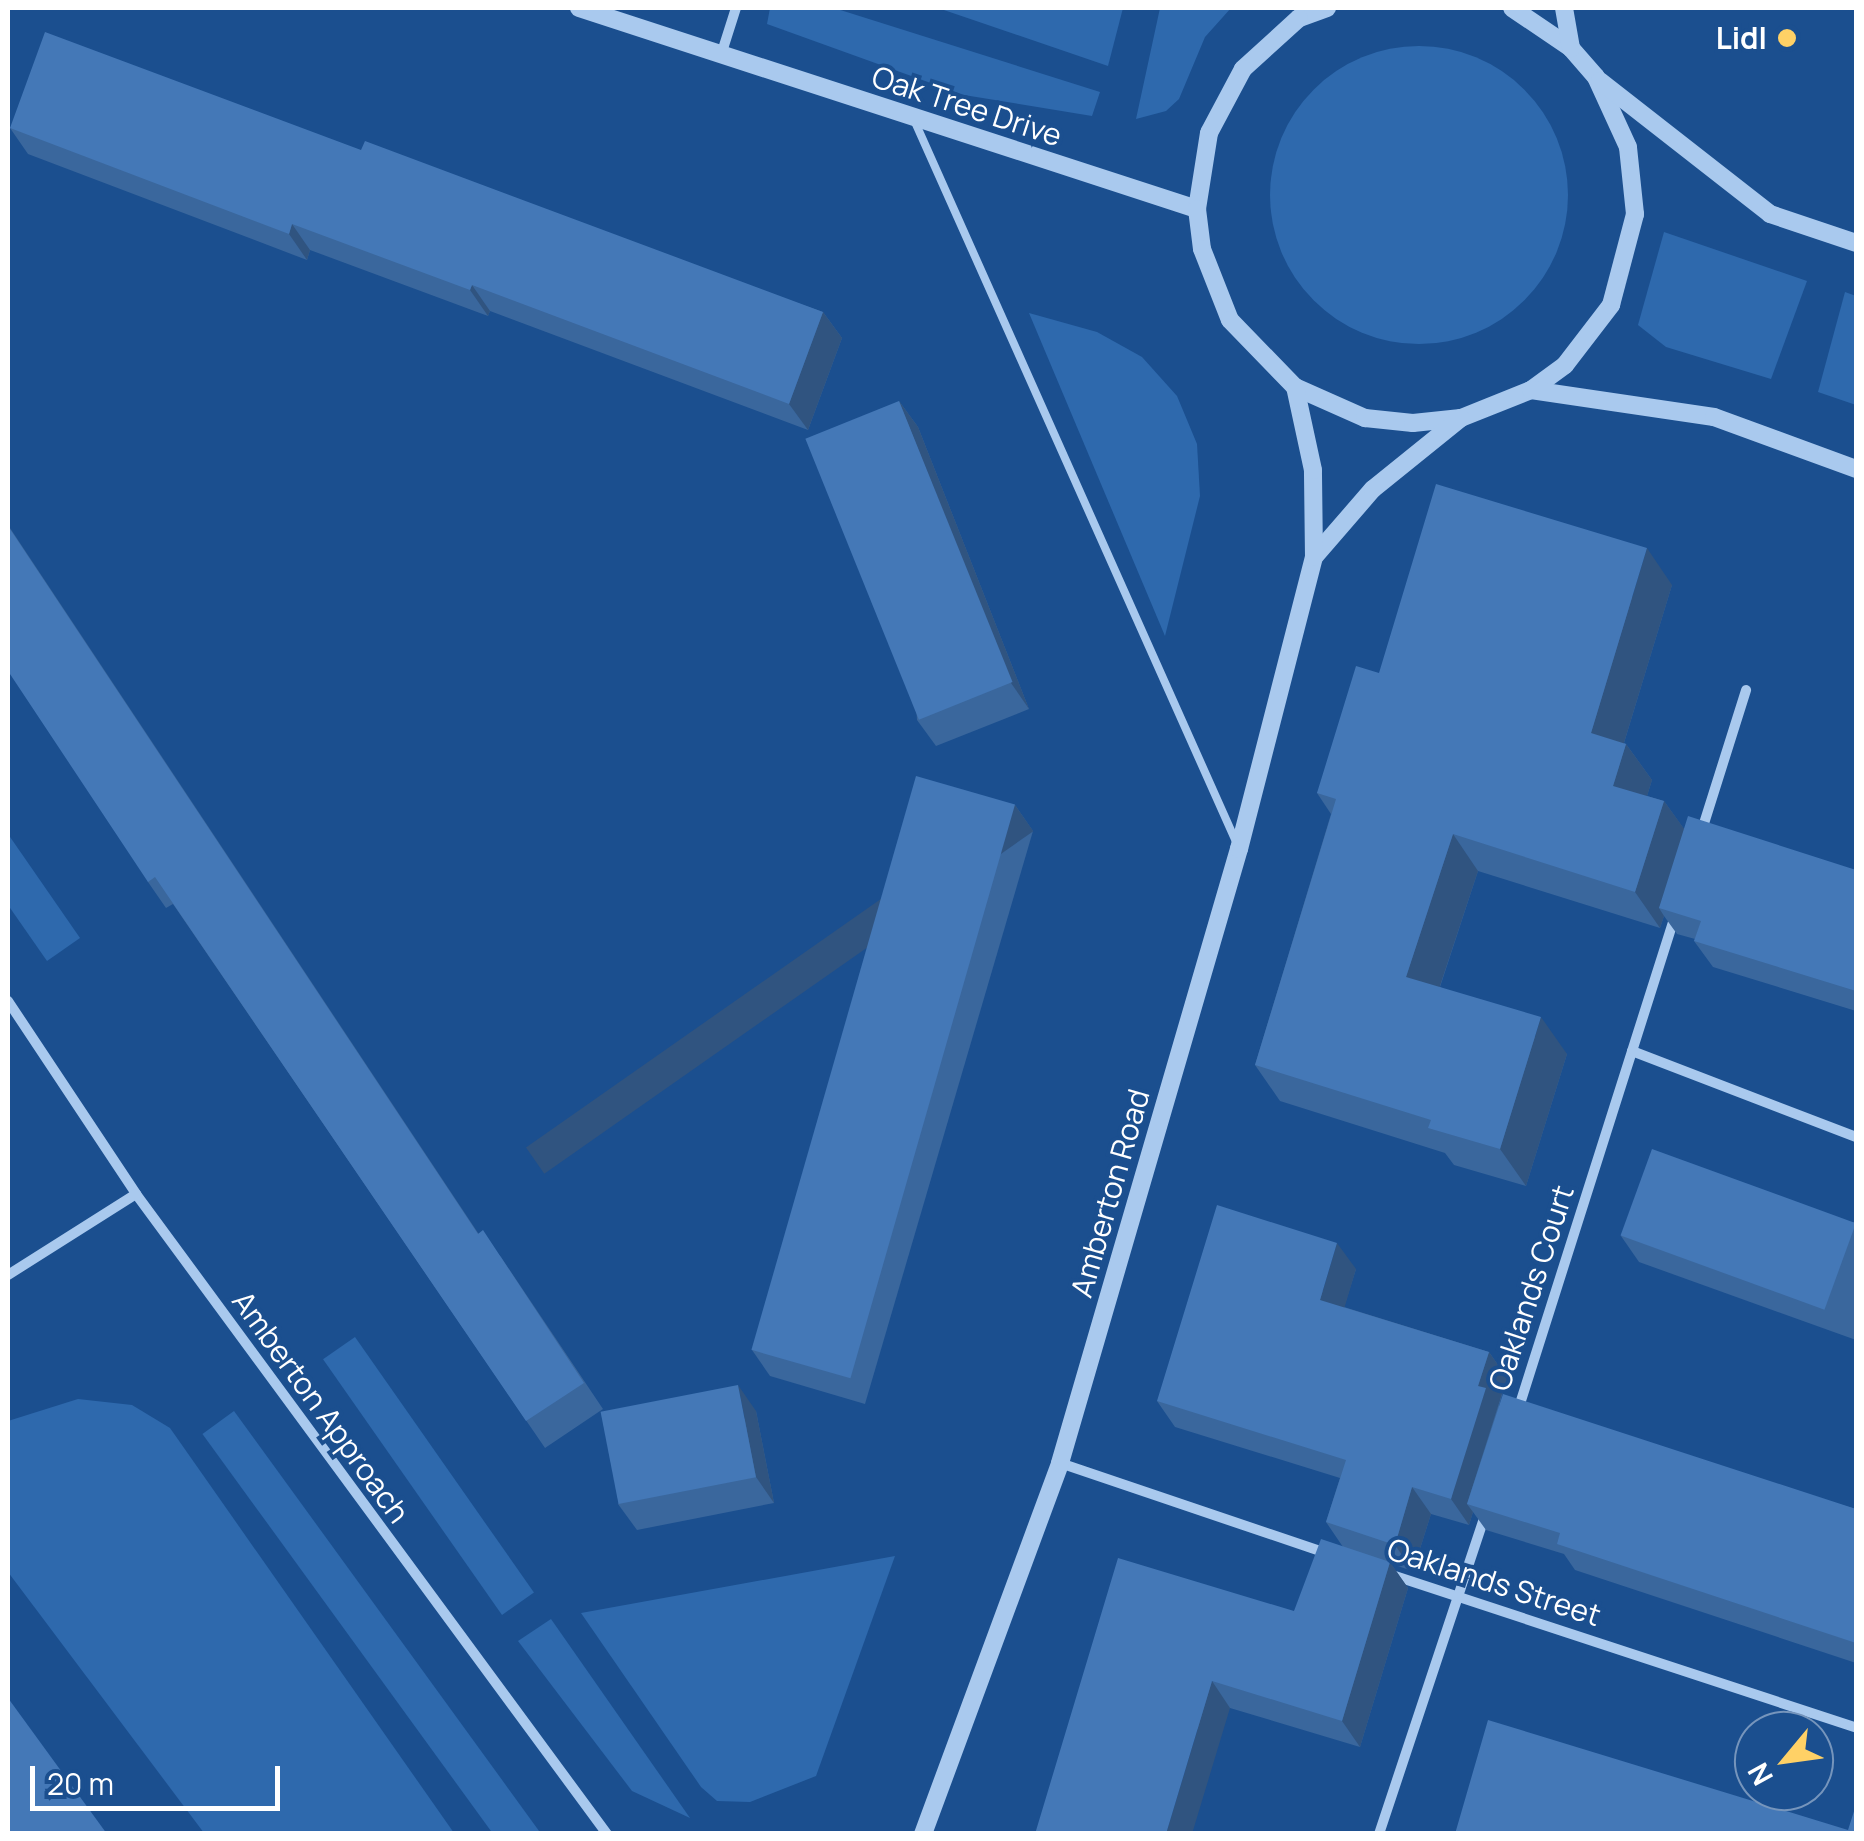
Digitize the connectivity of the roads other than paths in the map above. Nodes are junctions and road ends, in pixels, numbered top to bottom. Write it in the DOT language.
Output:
graph roads {
  1 [pos="580,8"];
  2 [pos="736,8"];
  3 [pos="1327,8"];
  4 [pos="1512,8"];
  5 [pos="1564,8"];
  6 [pos="1571,48"];
  7 [pos="721,55"];
  8 [pos="1596,77"];
  9 [pos="912,117"];
  10 [pos="1197,209"];
  11 [pos="1856,243"];
  12 [pos="1296,387"];
  13 [pos="1531,390"];
  14 [pos="1461,418"];
  15 [pos="1856,469"];
  16 [pos="1314,557"];
  17 [pos="1746,690"];
  18 [pos="1698,842"];
  19 [pos="1239,848"];
  20 [pos="1680,900"];
  21 [pos="8,1001"];
  22 [pos="1632,1052"];
  23 [pos="1856,1137"];
  24 [pos="136,1194"];
  25 [pos="8,1274"];
  26 [pos="1512,1428"];
  27 [pos="1060,1463"];
  28 [pos="1488,1503"];
  29 [pos="1350,1560"];
  30 [pos="1386,1573"];
  31 [pos="1458,1597"];
  32 [pos="1856,1728"];
  33 [pos="606,1834"];
  34 [pos="924,1834"];
  35 [pos="1379,1834"];
  1 -- 7 [label="street, Oak Tree Drive"];
  2 -- 7 [label="street"];
  3 -- 10 [label="street"];
  4 -- 6 [label="street"];
  5 -- 6 [label="street"];
  6 -- 8 [label="street"];
  7 -- 9 [label="street, Oak Tree Drive"];
  8 -- 11 [label="street"];
  8 -- 13 [label="street"];
  9 -- 10 [label="street, Oak Tree Drive"];
  9 -- 19 [label="lane"];
  10 -- 12 [label="street"];
  12 -- 14 [label="street"];
  12 -- 16 [label="street, Amberton Road"];
  13 -- 14 [label="street"];
  13 -- 15 [label="street"];
  14 -- 16 [label="street, Amberton Road"];
  16 -- 19 [label="street, Amberton Road"];
  17 -- 18 [label="street"];
  19 -- 27 [label="street, Amberton Road"];
  20 -- 22 [label="street, Oaklands Court"];
  21 -- 24 [label="street, Amberton Approach"];
  22 -- 23 [label="street"];
  22 -- 26 [label="street, Oaklands Court"];
  24 -- 25 [label="street"];
  24 -- 33 [label="street, Amberton Approach"];
  27 -- 29 [label="street, Oaklands Street"];
  27 -- 34 [label="street, Amberton Road"];
  28 -- 31 [label="street"];
  30 -- 31 [label="street, Oaklands Street"];
  31 -- 32 [label="street, Oaklands Street"];
  31 -- 35 [label="street"];
}
